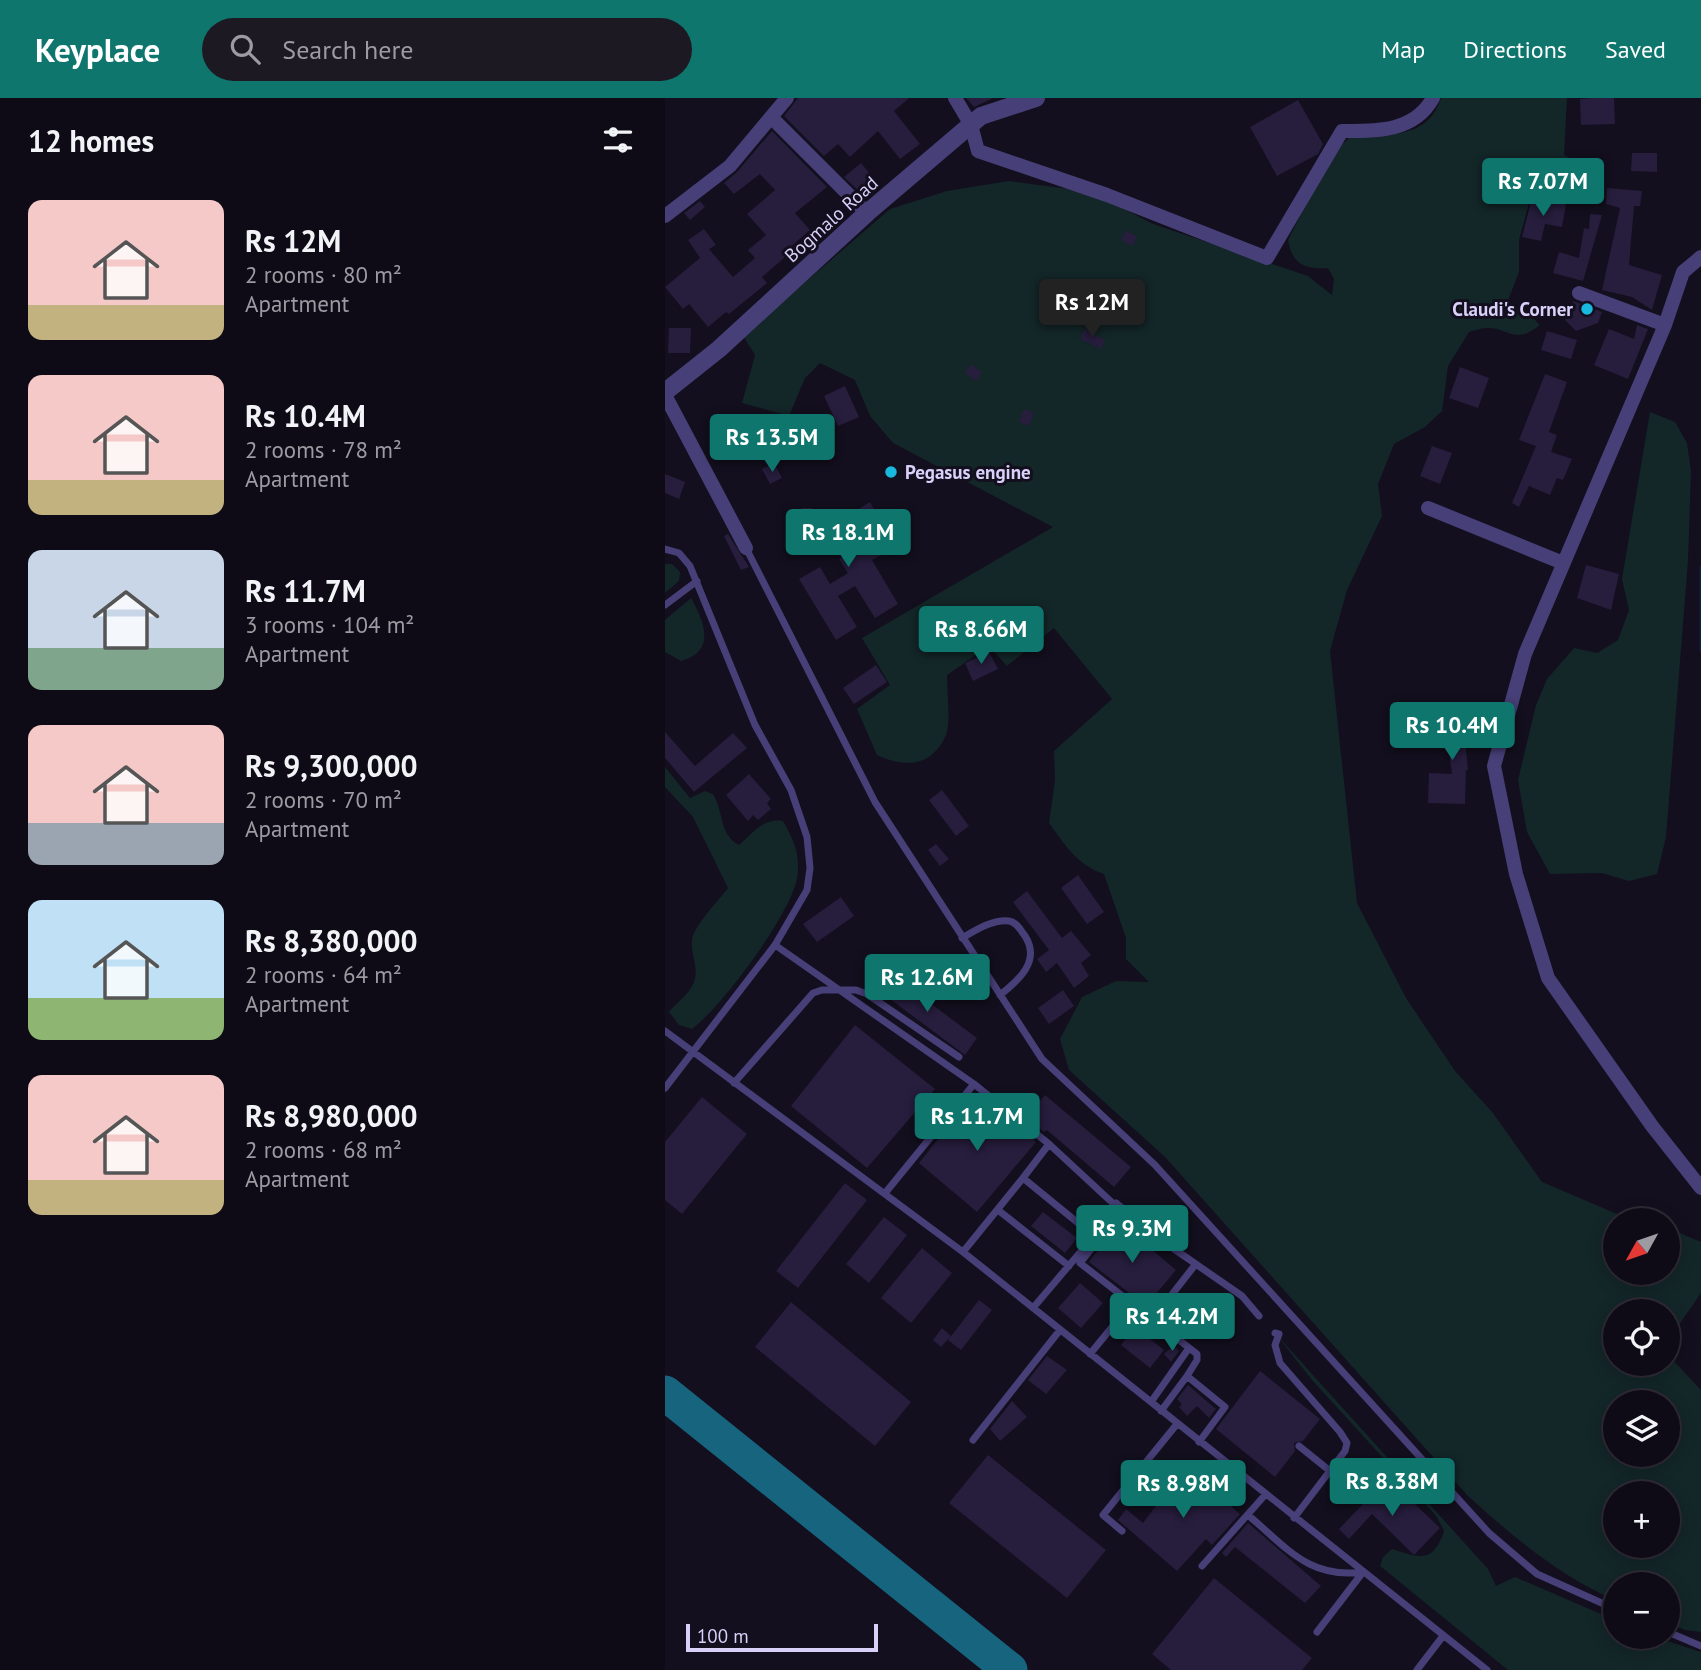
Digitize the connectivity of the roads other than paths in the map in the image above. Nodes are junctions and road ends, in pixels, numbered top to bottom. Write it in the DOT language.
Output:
graph roads {
  1 [pos="787,98"];
  2 [pos="955,98"];
  3 [pos="1036,98"];
  4 [pos="1433,98"];
  5 [pos="771,117"];
  6 [pos="971,125"];
  7 [pos="867,213"];
  8 [pos="665,216"];
  9 [pos="1701,257"];
  10 [pos="1579,293"];
  11 [pos="1665,325"];
  12 [pos="665,393"];
  13 [pos="1428,508"];
  14 [pos="746,548"];
  15 [pos="665,549"];
  16 [pos="1563,563"];
  17 [pos="697,581"];
  18 [pos="665,605"];
  19 [pos="962,938"];
  20 [pos="775,945"];
  21 [pos="841,990"];
  22 [pos="1000,995"];
  23 [pos="665,1031"];
  24 [pos="692,1054"];
  25 [pos="958,1057"];
  26 [pos="734,1083"];
  27 [pos="974,1084"];
  28 [pos="666,1085"];
  29 [pos="1049,1144"];
  30 [pos="1023,1178"];
  31 [pos="1701,1188"];
  32 [pos="886,1192"];
  33 [pos="1115,1202"];
  34 [pos="998,1210"];
  35 [pos="963,1252"];
  36 [pos="1195,1265"];
  37 [pos="1069,1266"];
  38 [pos="1131,1304"];
  39 [pos="1033,1308"];
  40 [pos="1259,1316"];
  41 [pos="1152,1320"];
  42 [pos="1060,1330"];
  43 [pos="1275,1333"];
  44 [pos="1189,1348"];
  45 [pos="1090,1354"];
  46 [pos="1187,1376"];
  47 [pos="1151,1402"];
  48 [pos="1161,1411"];
  49 [pos="1177,1424"];
  50 [pos="973,1440"];
  51 [pos="1199,1442"];
  52 [pos="1299,1446"];
  53 [pos="1330,1471"];
  54 [pos="1265,1495"];
  55 [pos="1248,1515"];
  56 [pos="1294,1518"];
  57 [pos="1122,1531"];
  58 [pos="1202,1566"];
  59 [pos="1363,1572"];
  60 [pos="1603,1604"];
  61 [pos="1317,1632"];
  62 [pos="1443,1636"];
  63 [pos="1680,1637"];
  64 [pos="1701,1646"];
  65 [pos="1417,1670"];
  66 [pos="1487,1670"];
  1 -- 5 [label="street"];
  2 -- 6 [label="street"];
  3 -- 6 [label="street, Bogmalo Road"];
  4 -- 6 [label="street"];
  5 -- 7 [label="street"];
  5 -- 8 [label="street"];
  6 -- 7 [label="street, Bogmalo Road"];
  7 -- 12 [label="street, Bogmalo Road"];
  9 -- 11 [label="street"];
  10 -- 11 [label="street"];
  11 -- 16 [label="street"];
  12 -- 14 [label="street"];
  13 -- 16 [label="street"];
  14 -- 19 [label="lane"];
  15 -- 17 [label="lane"];
  16 -- 31 [label="street"];
  17 -- 18 [label="lane"];
  17 -- 20 [label="lane"];
  19 -- 22 [label="lane"];
  19 -- 22 [label="lane"];
  20 -- 21 [label="lane"];
  20 -- 24 [label="lane"];
  21 -- 25 [label="lane"];
  21 -- 26 [label="lane"];
  21 -- 27 [label="lane"];
  22 -- 60 [label="lane"];
  23 -- 24 [label="lane"];
  24 -- 26 [label="lane"];
  24 -- 28 [label="lane"];
  26 -- 32 [label="lane"];
  27 -- 29 [label="lane"];
  27 -- 32 [label="lane"];
  29 -- 30 [label="lane"];
  29 -- 33 [label="lane"];
  30 -- 34 [label="lane"];
  30 -- 37 [label="lane"];
  32 -- 35 [label="lane"];
  33 -- 36 [label="lane"];
  33 -- 38 [label="lane"];
  34 -- 35 [label="lane"];
  34 -- 37 [label="lane"];
  35 -- 39 [label="lane"];
  36 -- 40 [label="lane"];
  36 -- 41 [label="lane"];
  37 -- 39 [label="lane"];
  38 -- 41 [label="lane"];
  38 -- 45 [label="lane"];
  39 -- 42 [label="lane"];
  41 -- 44 [label="lane"];
  42 -- 45 [label="lane"];
  42 -- 50 [label="lane"];
  43 -- 53 [label="lane"];
  44 -- 46 [label="lane"];
  44 -- 47 [label="lane"];
  45 -- 47 [label="lane"];
  46 -- 48 [label="lane"];
  46 -- 51 [label="lane"];
  47 -- 48 [label="lane"];
  48 -- 49 [label="lane"];
  49 -- 51 [label="lane"];
  49 -- 57 [label="lane"];
  51 -- 54 [label="lane"];
  52 -- 53 [label="lane"];
  53 -- 56 [label="lane"];
  54 -- 55 [label="lane"];
  54 -- 56 [label="lane"];
  55 -- 58 [label="lane"];
  55 -- 59 [label="lane"];
  56 -- 59 [label="lane"];
  59 -- 61 [label="lane"];
  59 -- 62 [label="lane"];
  62 -- 65 [label="lane"];
  62 -- 66 [label="lane"];
  63 -- 64 [label="lane"];
}
